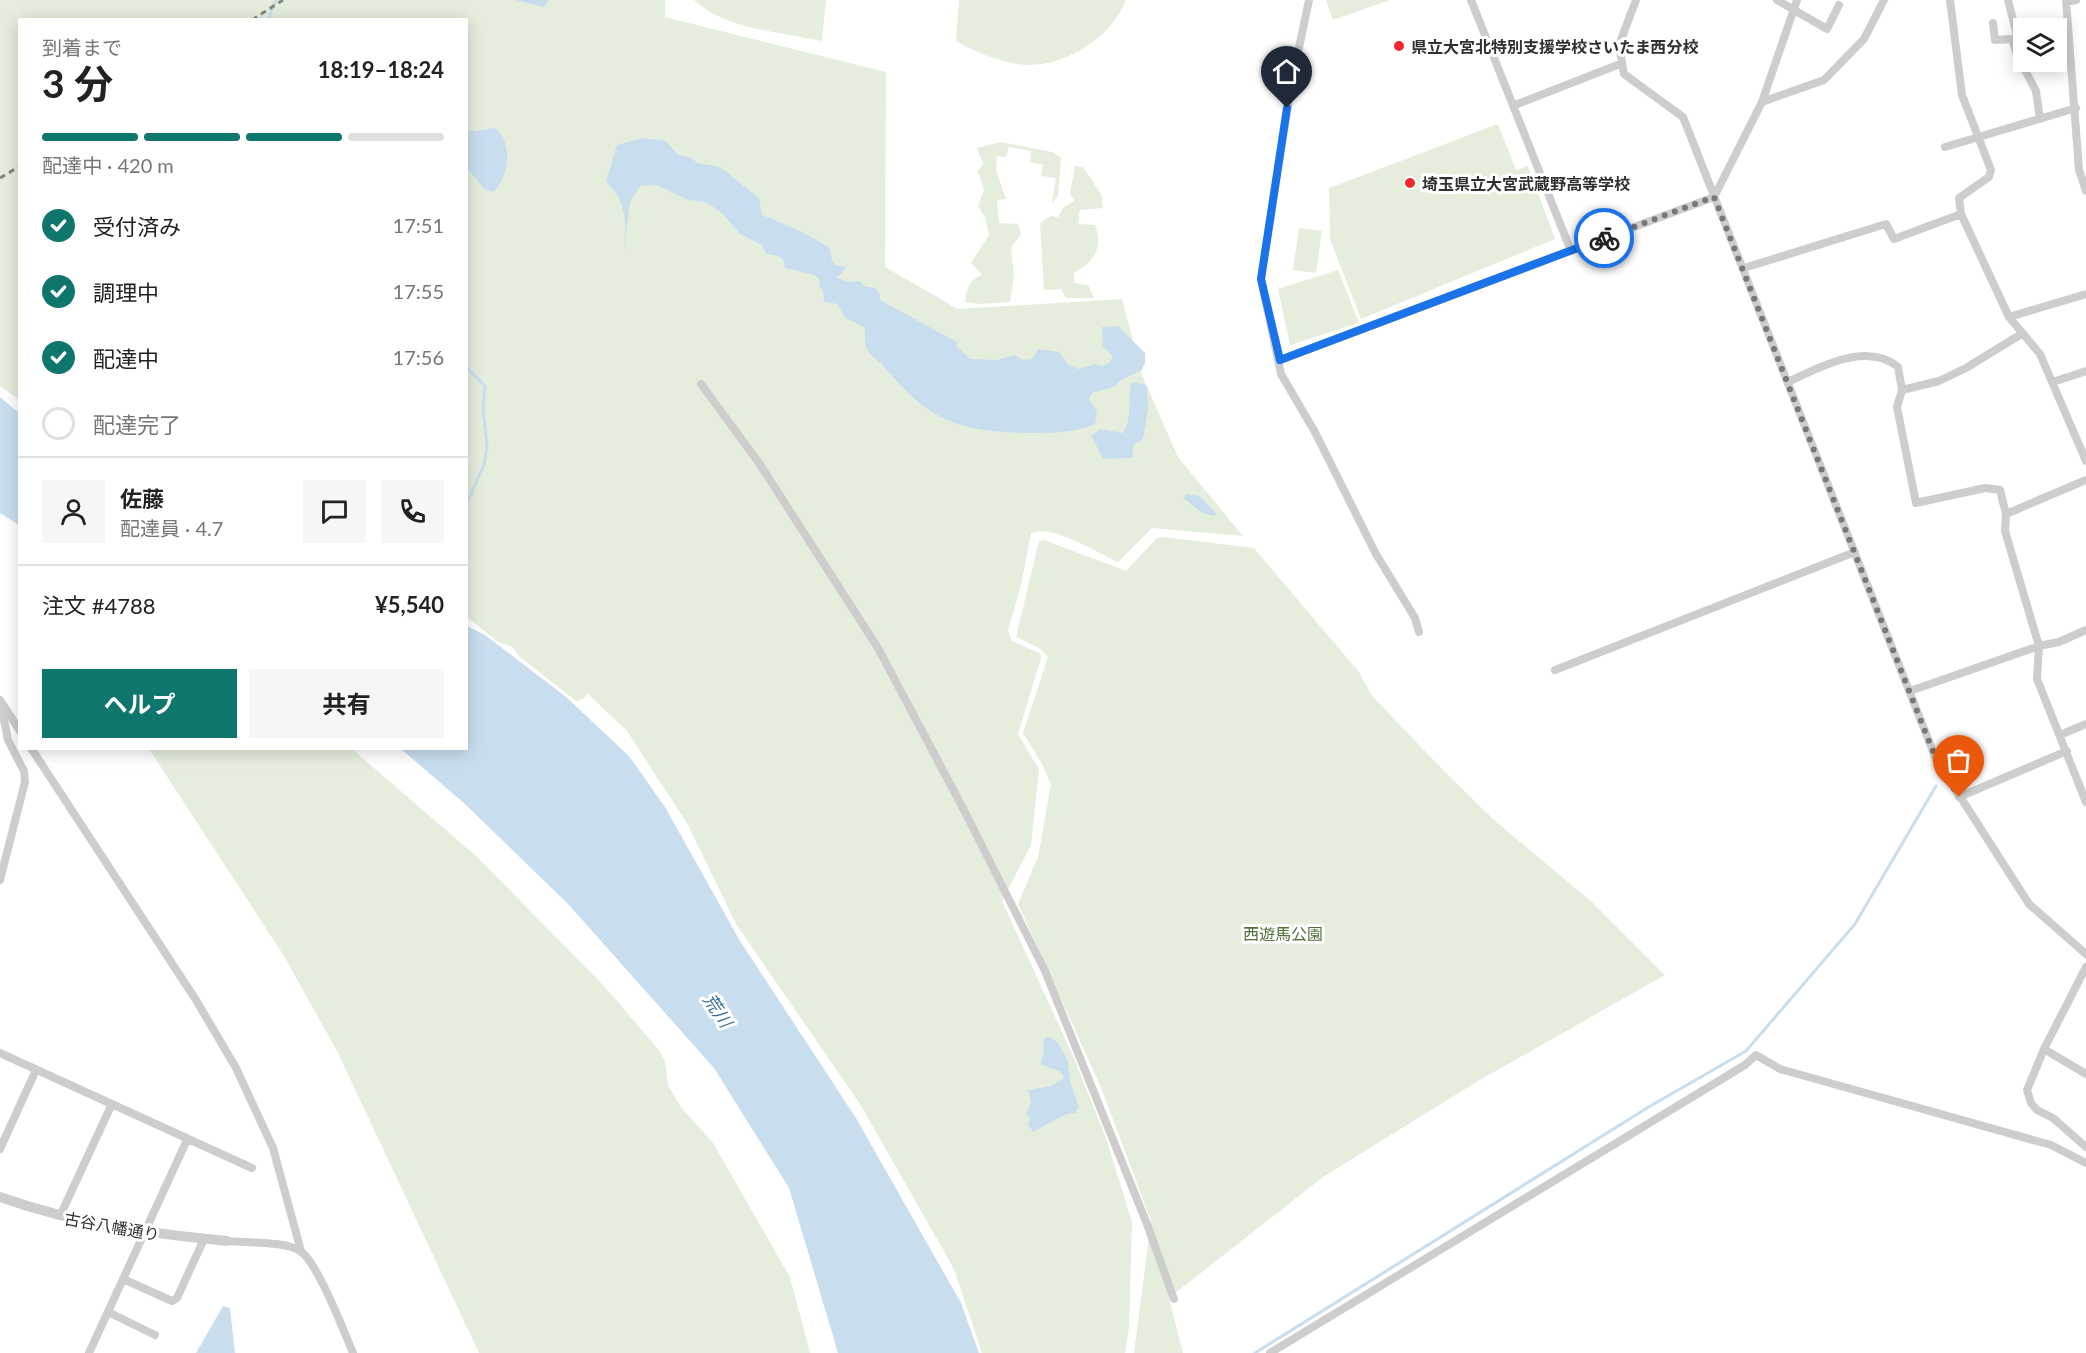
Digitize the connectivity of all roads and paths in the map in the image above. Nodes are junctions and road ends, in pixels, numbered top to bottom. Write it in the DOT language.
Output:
graph roads {
  1 [pos="1309,0"];
  2 [pos="1471,0"];
  3 [pos="1636,0"];
  4 [pos="1777,0"];
  5 [pos="1797,0"];
  6 [pos="1884,0"];
  7 [pos="1950,0"];
  8 [pos="2008,0"];
  9 [pos="2076,0"];
  10 [pos="2066,1"];
  11 [pos="1839,5"];
  12 [pos="1794,10"];
  13 [pos="2013,20"];
  14 [pos="1993,23"];
  15 [pos="2013,42"];
  16 [pos="1620,64"];
  17 [pos="2026,72"];
  18 [pos="1762,102"];
  19 [pos="1515,105"];
  20 [pos="2076,108"];
  21 [pos="2040,119"];
  22 [pos="1978,137"];
  23 [pos="1945,147"];
  24 [pos="2086,191"];
  25 [pos="1714,197"];
  26 [pos="1961,214"];
  27 [pos="1571,251"];
  28 [pos="1744,268"];
  29 [pos="2086,294"];
  30 [pos="2008,317"];
  31 [pos="2023,333"];
  32 [pos="1280,360"];
  33 [pos="2086,370"];
  34 [pos="1788,382"];
  35 [pos="2053,382"];
  36 [pos="701,384"];
  37 [pos="1902,390"];
  38 [pos="2086,460"];
  39 [pos="2086,480"];
  40 [pos="2006,514"];
  41 [pos="1856,552"];
  42 [pos="2086,630"];
  43 [pos="1419,632"];
  44 [pos="2039,646"];
  45 [pos="1555,670"];
  46 [pos="1910,691"];
  47 [pos="0,700"];
  48 [pos="2086,724"];
  49 [pos="18,728"];
  50 [pos="2060,735"];
  51 [pos="32,750"];
  52 [pos="2067,751"];
  53 [pos="1959,797"];
  54 [pos="2086,802"];
  55 [pos="0,880"];
  56 [pos="2086,954"];
  57 [pos="2086,967"];
  58 [pos="2044,1049"];
  59 [pos="0,1053"];
  60 [pos="36,1070"];
  61 [pos="2086,1074"];
  62 [pos="111,1106"];
  63 [pos="187,1140"];
  64 [pos="2086,1147"];
  65 [pos="0,1149"];
  66 [pos="2086,1163"];
  67 [pos="252,1168"];
  68 [pos="0,1197"];
  69 [pos="60,1216"];
  70 [pos="144,1233"];
  71 [pos="204,1239"];
  72 [pos="227,1241"];
  73 [pos="301,1251"];
  74 [pos="123,1279"];
  75 [pos="1174,1299"];
  76 [pos="108,1312"];
  77 [pos="155,1335"];
  78 [pos="93,1352"];
  79 [pos="353,1353"];
  80 [pos="1270,1353"];
  1 -- 32 [label="street"];
  2 -- 19 [label="street"];
  3 -- 16 [label="street"];
  4 -- 12 [label="street"];
  5 -- 12 [label="street"];
  6 -- 18 [label="street"];
  7 -- 22 [label="street"];
  8 -- 13 [label="street"];
  9 -- 10 [label="street"];
  10 -- 20 [label="street"];
  11 -- 12 [label="street"];
  12 -- 18 [label="street"];
  14 -- 15 [label="street"];
  16 -- 19 [label="street"];
  16 -- 25 [label="street"];
  17 -- 21 [label="street"];
  18 -- 25 [label="street"];
  19 -- 27 [label="street"];
  20 -- 21 [label="street"];
  20 -- 24 [label="street"];
  21 -- 22 [label="street"];
  22 -- 23 [label="street"];
  22 -- 26 [label="street"];
  25 -- 27 [label="street"];
  25 -- 28 [label="street"];
  26 -- 28 [label="street"];
  26 -- 30 [label="street"];
  27 -- 32 [label="street"];
  28 -- 34 [label="street"];
  29 -- 30 [label="street"];
  30 -- 31 [label="street"];
  31 -- 35 [label="street"];
  31 -- 37 [label="street"];
  32 -- 43 [label="street"];
  33 -- 35 [label="street"];
  34 -- 37 [label="street"];
  34 -- 41 [label="street"];
  35 -- 38 [label="street"];
  36 -- 75 [label="street"];
  37 -- 40 [label="street"];
  39 -- 40 [label="street"];
  40 -- 44 [label="street"];
  41 -- 45 [label="street"];
  41 -- 46 [label="street"];
  42 -- 44 [label="street"];
  44 -- 46 [label="street"];
  44 -- 50 [label="street"];
  46 -- 53 [label="street"];
  47 -- 49 [label="street"];
  47 -- 55 [label="street"];
  48 -- 50 [label="street"];
  50 -- 52 [label="street"];
  51 -- 73 [label="street"];
  52 -- 53 [label="street"];
  52 -- 54 [label="street"];
  53 -- 56 [label="street"];
  57 -- 58 [label="street"];
  58 -- 61 [label="street"];
  58 -- 64 [label="street"];
  59 -- 60 [label="street"];
  60 -- 62 [label="street"];
  60 -- 65 [label="street"];
  62 -- 63 [label="street"];
  62 -- 69 [label="street"];
  63 -- 67 [label="street"];
  63 -- 70 [label="street"];
  66 -- 80 [label="street"];
  68 -- 69 [label="street, 古谷八幡通り"];
  69 -- 70 [label="street, 古谷八幡通り"];
  70 -- 71 [label="street, 古谷八幡通り"];
  70 -- 74 [label="street"];
  71 -- 72 [label="street, 古谷八幡通り"];
  71 -- 74 [label="street"];
  72 -- 73 [label="street"];
  73 -- 79 [label="street"];
  74 -- 76 [label="street"];
  76 -- 77 [label="street"];
  76 -- 78 [label="street"];
}
